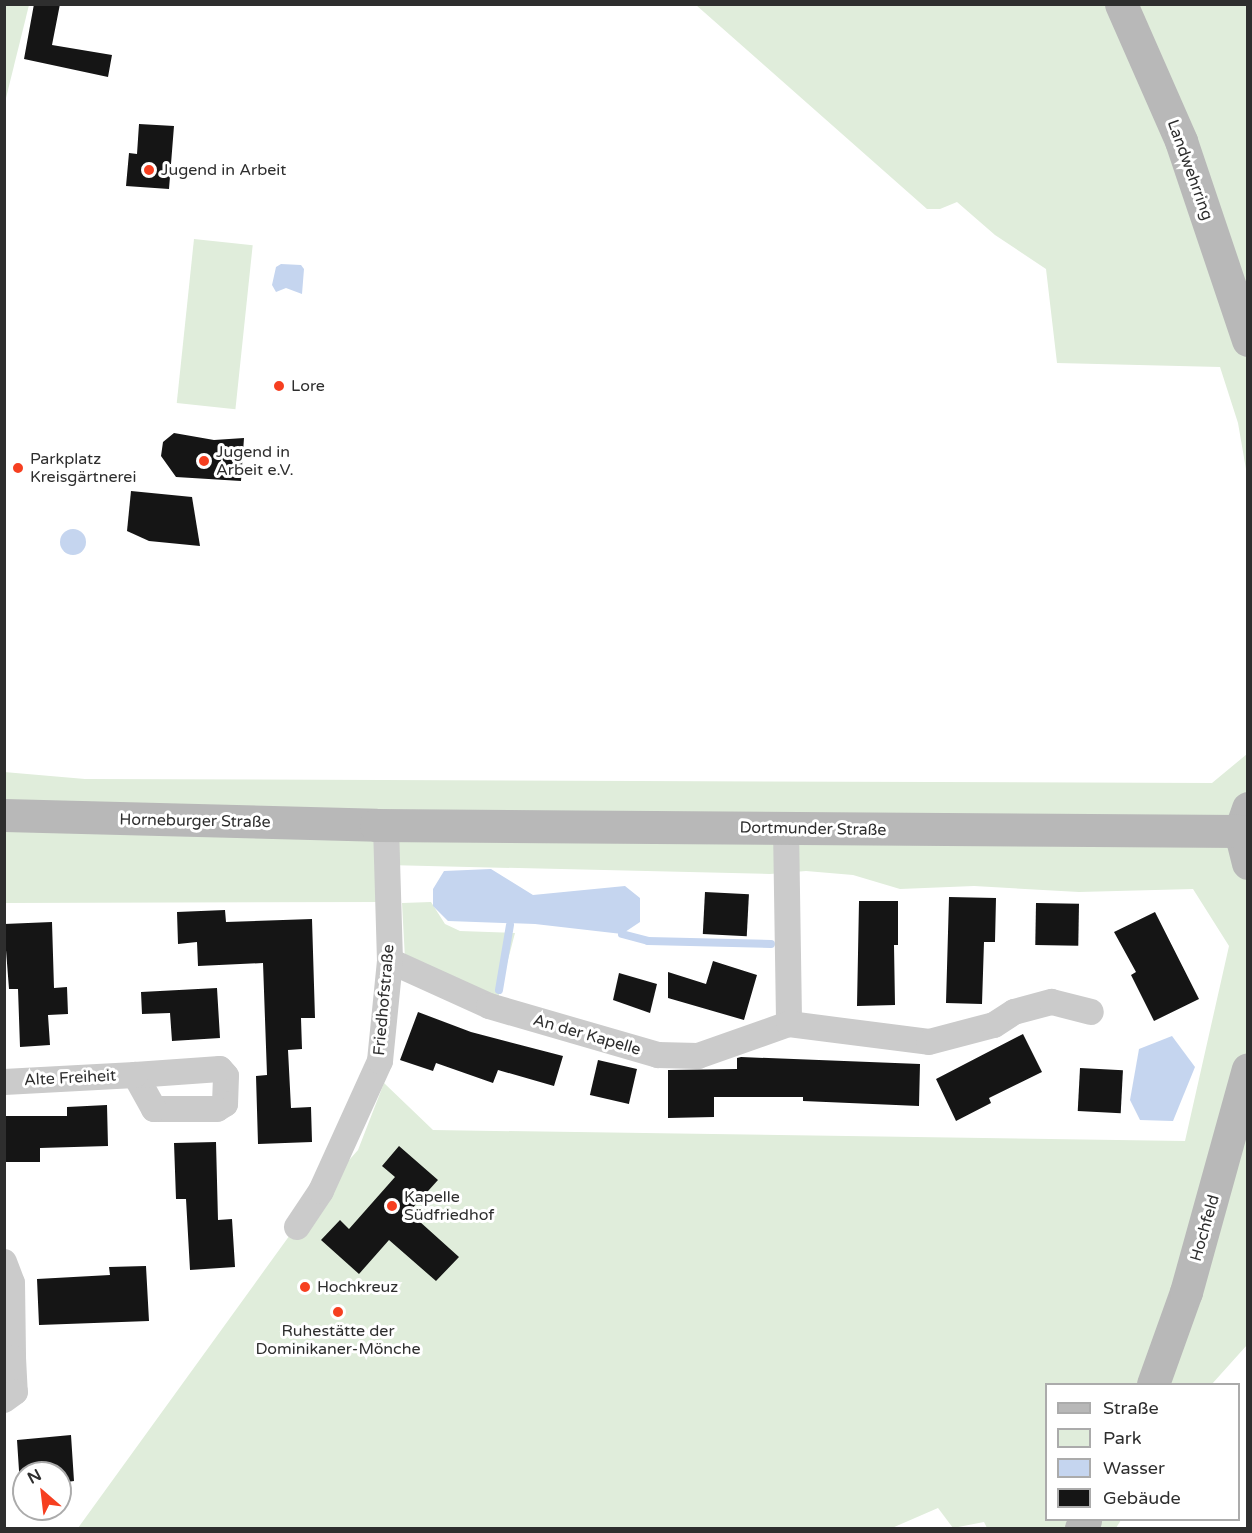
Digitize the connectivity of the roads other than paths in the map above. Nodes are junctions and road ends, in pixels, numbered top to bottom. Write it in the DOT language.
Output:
graph roads {
  1 [pos="1121,4"];
  2 [pos="1248,340"];
  3 [pos="4,815"];
  4 [pos="1244,820"];
  5 [pos="386,825"];
  6 [pos="786,828"];
  7 [pos="1248,863"];
  8 [pos="390,961"];
  9 [pos="1091,1012"];
  10 [pos="789,1024"];
  11 [pos="1248,1069"];
  12 [pos="135,1075"];
  13 [pos="4,1082"];
  14 [pos="297,1227"];
  15 [pos="4,1262"];
  16 [pos="9,1358"];
  17 [pos="1153,1383"];
  18 [pos="4,1400"];
  1 -- 2 [label="street, Landwehrring"];
  3 -- 5 [label="street, Horneburger Straße"];
  4 -- 6 [label="street, Dortmunder Straße"];
  4 -- 7 [label="street"];
  5 -- 6 [label="street, Dortmunder Straße"];
  5 -- 8 [label="street, Friedhofstraße"];
  6 -- 10 [label="street"];
  8 -- 10 [label="street, An der Kapelle"];
  8 -- 14 [label="street, Friedhofstraße"];
  9 -- 10 [label="street, An der Kapelle"];
  11 -- 17 [label="street, Hochfeld"];
  12 -- 13 [label="street, Alte Freiheit"];
  15 -- 16 [label="street"];
  16 -- 18 [label="street"];
}
